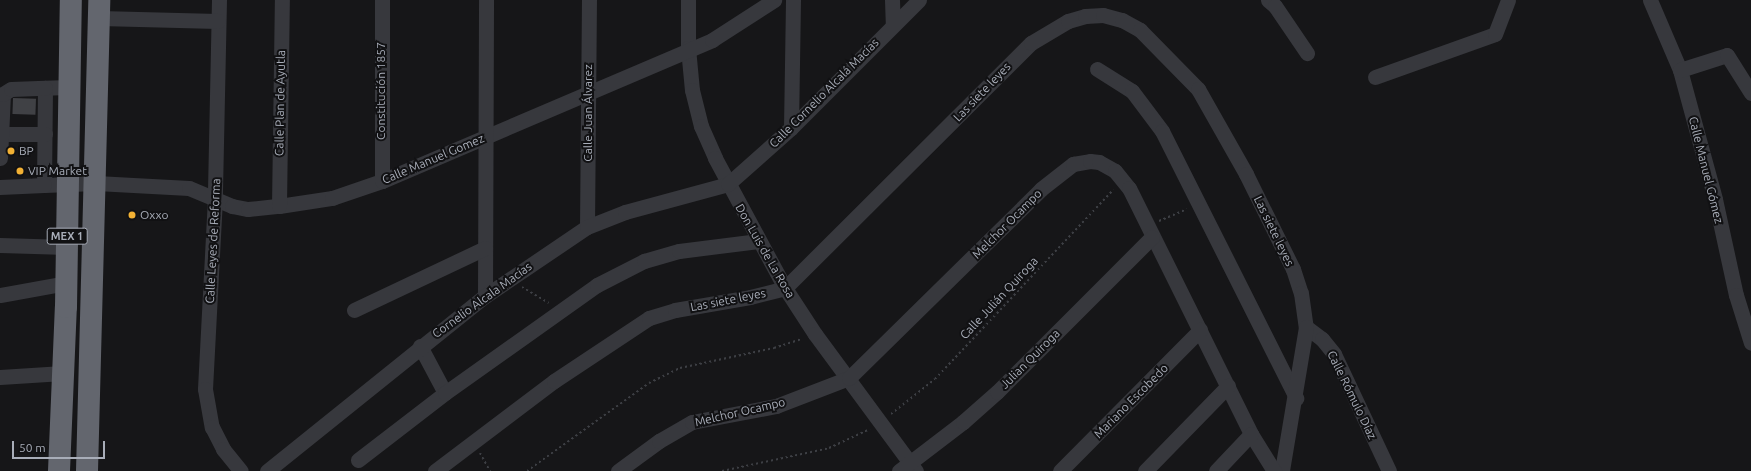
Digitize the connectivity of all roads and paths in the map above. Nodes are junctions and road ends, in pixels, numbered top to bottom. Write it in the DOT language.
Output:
graph roads {
  1 [pos="71,0"];
  2 [pos="86,0"];
  3 [pos="219,0"];
  4 [pos="282,0"];
  5 [pos="382,0"];
  6 [pos="486,0"];
  7 [pos="589,0"];
  8 [pos="688,0"];
  9 [pos="774,0"];
  10 [pos="793,0"];
  11 [pos="892,0"];
  12 [pos="919,0"];
  13 [pos="1268,0"];
  14 [pos="1508,0"];
  15 [pos="1650,0"];
  16 [pos="99,9"];
  17 [pos="218,21"];
  18 [pos="892,25"];
  19 [pos="688,48"];
  20 [pos="1307,53"];
  21 [pos="1097,69"];
  22 [pos="1680,70"];
  23 [pos="1375,76"];
  24 [pos="68,87"];
  25 [pos="45,88"];
  26 [pos="588,93"];
  27 [pos="1751,93"];
  28 [pos="791,128"];
  29 [pos="2,134"];
  30 [pos="44,134"];
  31 [pos="485,137"];
  32 [pos="0,158"];
  33 [pos="1123,179"];
  34 [pos="382,181"];
  35 [pos="96,183"];
  36 [pos="728,184"];
  37 [pos="44,185"];
  38 [pos="68,185"];
  39 [pos="0,187"];
  40 [pos="215,198"];
  41 [pos="1200,205"];
  42 [pos="278,206"];
  43 [pos="587,227"];
  44 [pos="1150,232"];
  45 [pos="758,241"];
  46 [pos="0,245"];
  47 [pos="67,247"];
  48 [pos="485,248"];
  49 [pos="508,279"];
  50 [pos="66,283"];
  51 [pos="786,288"];
  52 [pos="0,295"];
  53 [pos="485,296"];
  54 [pos="354,310"];
  55 [pos="560,310"];
  56 [pos="1306,327"];
  57 [pos="1200,330"];
  58 [pos="815,334"];
  59 [pos="1751,343"];
  60 [pos="420,346"];
  61 [pos="63,373"];
  62 [pos="0,377"];
  63 [pos="849,378"];
  64 [pos="1228,386"];
  65 [pos="445,393"];
  66 [pos="1296,398"];
  67 [pos="881,422"];
  68 [pos="1251,434"];
  69 [pos="474,441"];
  70 [pos="358,460"];
  71 [pos="908,468"];
  72 [pos="59,471"];
  73 [pos="87,471"];
  74 [pos="241,471"];
  75 [pos="267,471"];
  76 [pos="435,471"];
  77 [pos="490,471"];
  78 [pos="527,471"];
  79 [pos="618,471"];
  80 [pos="722,471"];
  81 [pos="1060,471"];
  82 [pos="1145,471"];
  83 [pos="1216,471"];
  84 [pos="1274,471"];
  85 [pos="1282,471"];
  86 [pos="1389,471"];
  1 -- 24 [label="highway, MEX 1"];
  2 -- 16 [label="highway"];
  3 -- 17 [label="street, Calle Leyes de Reforma"];
  4 -- 42 [label="street, Calle Plan de Ayutla"];
  5 -- 34 [label="street, Constitución 1857"];
  6 -- 31 [label="street"];
  7 -- 26 [label="street, Calle Juan Álvarez"];
  8 -- 19 [label="street, Don Luis de La Rosa"];
  9 -- 19 [label="street, Calle Manuel Gomez"];
  10 -- 28 [label="street"];
  11 -- 18 [label="street"];
  12 -- 18 [label="street, Calle Cornelio Alcalá Macías"];
  13 -- 20 [label="street"];
  14 -- 23 [label="street"];
  15 -- 22 [label="street, Calle Manuel Gómez"];
  16 -- 17 [label="street"];
  16 -- 35 [label="highway, MEX 1"];
  17 -- 40 [label="street, Calle Leyes de Reforma"];
  18 -- 28 [label="street, Calle Cornelio Alcalá Macías"];
  19 -- 26 [label="street, Calle Manuel Gomez"];
  19 -- 36 [label="street, Don Luis de La Rosa"];
  21 -- 41 [label="street"];
  22 -- 27 [label="street"];
  22 -- 59 [label="street, Calle Manuel Gómez"];
  24 -- 25 [label="street"];
  24 -- 38 [label="highway, MEX 1"];
  25 -- 29 [label="street"];
  25 -- 30 [label="street"];
  26 -- 31 [label="street, Calle Manuel Gomez"];
  26 -- 43 [label="street, Calle Juan Álvarez"];
  28 -- 36 [label="street, Calle Cornelio Alcalá Macías"];
  29 -- 30 [label="street"];
  29 -- 32 [label="street"];
  30 -- 37 [label="street"];
  31 -- 34 [label="street, Calle Manuel Gomez"];
  31 -- 48 [label="street"];
  33 -- 44 [label="street, Melchor Ocampo"];
  33 -- 63 [label="street, Melchor Ocampo"];
  33 -- 67 [label="path, Calle Julián Quiroga"];
  34 -- 42 [label="street, Calle Manuel Gomez"];
  35 -- 38 [label="street, Calle Manuel Gomez"];
  35 -- 40 [label="street, Calle Manuel Gomez"];
  35 -- 73 [label="highway, MEX 1"];
  36 -- 43 [label="street, Cornelio Alcala Macías"];
  36 -- 45 [label="street, Don Luis de La Rosa"];
  37 -- 38 [label="street, Calle Manuel Gomez"];
  37 -- 39 [label="street, Calle Manuel Gomez"];
  38 -- 47 [label="highway, MEX 1"];
  40 -- 42 [label="street, Calle Manuel Gomez"];
  40 -- 74 [label="street, Calle Leyes de Reforma"];
  41 -- 44 [label="path"];
  41 -- 66 [label="street"];
  43 -- 49 [label="street, Cornelio Alcala Macías"];
  44 -- 57 [label="street, Melchor Ocampo"];
  44 -- 71 [label="street, Julian Quiroga"];
  45 -- 51 [label="street, Don Luis de La Rosa"];
  45 -- 55 [label="street"];
  46 -- 47 [label="street"];
  47 -- 50 [label="highway, MEX 1"];
  48 -- 53 [label="street"];
  48 -- 54 [label="street"];
  49 -- 53 [label="street, Cornelio Alcala Macías"];
  49 -- 55 [label="path"];
  50 -- 52 [label="street"];
  50 -- 61 [label="highway, MEX 1"];
  51 -- 56 [label="street, Las siete leyes"];
  51 -- 58 [label="street, Don Luis de La Rosa"];
  51 -- 69 [label="street, Las siete leyes"];
  53 -- 60 [label="street, Cornelio Alcala Macías"];
  55 -- 65 [label="street"];
  56 -- 66 [label="street, Las siete leyes"];
  56 -- 86 [label="street, Calle Rómulo Díaz"];
  57 -- 64 [label="street, Melchor Ocampo"];
  57 -- 81 [label="street, Mariano Escobedo"];
  58 -- 63 [label="street, Don Luis de La Rosa"];
  58 -- 78 [label="path"];
  60 -- 65 [label="street"];
  60 -- 75 [label="street, Cornelio Alcala Macías"];
  61 -- 62 [label="street"];
  61 -- 72 [label="highway, MEX 1"];
  63 -- 67 [label="street, Don Luis de La Rosa"];
  63 -- 79 [label="street, Melchor Ocampo"];
  64 -- 68 [label="street, Melchor Ocampo"];
  64 -- 82 [label="street"];
  65 -- 70 [label="street"];
  66 -- 85 [label="street, Las siete leyes"];
  67 -- 71 [label="street, Don Luis de La Rosa"];
  67 -- 80 [label="path, Calle Julián Quiroga"];
  68 -- 83 [label="street"];
  68 -- 84 [label="street, Melchor Ocampo"];
  69 -- 76 [label="street, Las siete leyes"];
  69 -- 77 [label="path"];
}
